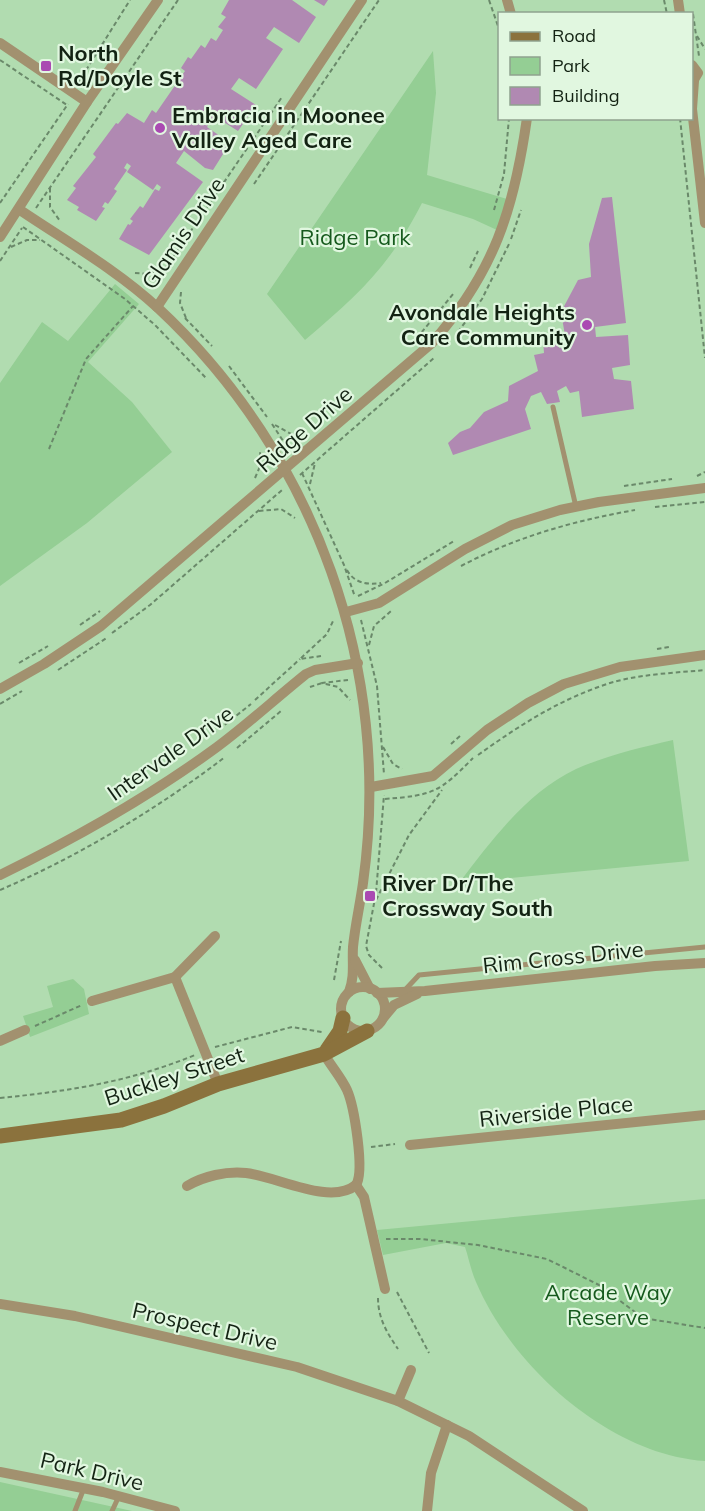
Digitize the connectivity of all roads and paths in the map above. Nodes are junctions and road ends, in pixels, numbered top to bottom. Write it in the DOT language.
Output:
graph roads {
  1 [pos="158,0"];
  2 [pos="178,0"];
  3 [pos="362,0"];
  4 [pos="489,0"];
  5 [pos="691,4"];
  6 [pos="692,12"];
  7 [pos="693,18"];
  8 [pos="498,26"];
  9 [pos="695,32"];
  10 [pos="0,43"];
  11 [pos="705,49"];
  12 [pos="0,60"];
  13 [pos="696,64"];
  14 [pos="697,80"];
  15 [pos="87,102"];
  16 [pos="693,102"];
  17 [pos="67,105"];
  18 [pos="693,117"];
  19 [pos="509,120"];
  20 [pos="527,120"];
  21 [pos="680,120"];
  22 [pos="51,186"];
  23 [pos="20,210"];
  24 [pos="30,217"];
  25 [pos="491,220"];
  26 [pos="705,223"];
  27 [pos="62,224"];
  28 [pos="22,227"];
  29 [pos="0,237"];
  30 [pos="42,241"];
  31 [pos="7,250"];
  32 [pos="479,250"];
  33 [pos="0,261"];
  34 [pos="166,267"];
  35 [pos="129,271"];
  36 [pos="468,271"];
  37 [pos="456,290"];
  38 [pos="181,292"];
  39 [pos="142,295"];
  40 [pos="133,306"];
  41 [pos="157,307"];
  42 [pos="179,312"];
  43 [pos="186,319"];
  44 [pos="409,346"];
  45 [pos="215,350"];
  46 [pos="222,358"];
  47 [pos="705,358"];
  48 [pos="207,379"];
  49 [pos="553,407"];
  50 [pos="271,422"];
  51 [pos="304,438"];
  52 [pos="297,444"];
  53 [pos="49,449"];
  54 [pos="289,451"];
  55 [pos="265,459"];
  56 [pos="280,459"];
  57 [pos="316,461"];
  58 [pos="296,462"];
  59 [pos="287,470"];
  60 [pos="705,472"];
  61 [pos="695,477"];
  62 [pos="276,479"];
  63 [pos="309,486"];
  64 [pos="705,488"];
  65 [pos="287,499"];
  66 [pos="705,504"];
  67 [pos="576,507"];
  68 [pos="292,508"];
  69 [pos="652,508"];
  70 [pos="641,509"];
  71 [pos="258,511"];
  72 [pos="344,565"];
  73 [pos="452,572"];
  74 [pos="385,583"];
  75 [pos="358,608"];
  76 [pos="102,609"];
  77 [pos="346,612"];
  78 [pos="380,614"];
  79 [pos="371,617"];
  80 [pos="362,620"];
  81 [pos="337,625"];
  82 [pos="75,628"];
  83 [pos="57,641"];
  84 [pos="368,648"];
  85 [pos="355,651"];
  86 [pos="329,656"];
  87 [pos="705,656"];
  88 [pos="300,659"];
  89 [pos="358,663"];
  90 [pos="345,665"];
  91 [pos="12,668"];
  92 [pos="705,670"];
  93 [pos="360,678"];
  94 [pos="375,678"];
  95 [pos="349,680"];
  96 [pos="0,689"];
  97 [pos="208,738"];
  98 [pos="382,745"];
  99 [pos="411,771"];
  100 [pos="384,786"];
  101 [pos="371,787"];
  102 [pos="444,787"];
  103 [pos="385,799"];
  104 [pos="0,875"];
  105 [pos="375,903"];
  106 [pos="343,932"];
  107 [pos="215,936"];
  108 [pos="705,947"];
  109 [pos="353,957"];
  110 [pos="705,963"];
  111 [pos="382,968"];
  112 [pos="175,977"];
  113 [pos="334,980"];
  114 [pos="374,991"];
  115 [pos="426,991"];
  116 [pos="350,992"];
  117 [pos="403,992"];
  118 [pos="92,1001"];
  119 [pos="384,1017"];
  120 [pos="343,1018"];
  121 [pos="24,1030"];
  122 [pos="367,1030"];
  123 [pos="337,1036"];
  124 [pos="0,1041"];
  125 [pos="206,1051"];
  126 [pos="324,1054"];
  127 [pos="218,1084"];
  128 [pos="0,1098"];
  129 [pos="705,1115"];
  130 [pos="0,1136"];
  131 [pos="394,1144"];
  132 [pos="410,1145"];
  133 [pos="364,1148"];
  134 [pos="356,1185"];
  135 [pos="187,1186"];
  136 [pos="374,1239"];
  137 [pos="385,1289"];
  138 [pos="0,1304"];
  139 [pos="705,1328"];
  140 [pos="398,1349"];
  141 [pos="429,1353"];
  142 [pos="411,1370"];
  143 [pos="398,1401"];
  144 [pos="447,1425"];
  145 [pos="0,1472"];
  146 [pos="84,1488"];
  147 [pos="119,1496"];
  148 [pos="75,1511"];
  149 [pos="112,1511"];
  150 [pos="175,1511"];
  151 [pos="427,1511"];
  152 [pos="583,1511"];
  1 -- 15 [label="street"];
  2 -- 22 [label="path"];
  3 -- 41 [label="street, Glamis Drive"];
  4 -- 8 [label="path"];
  5 -- 6 [label="path"];
  7 -- 9 [label="path"];
  9 -- 11 [label="path"];
  9 -- 13 [label="path"];
  10 -- 15 [label="street"];
  12 -- 17 [label="path"];
  13 -- 14 [label="street"];
  14 -- 16 [label="street"];
  15 -- 23 [label="street"];
  18 -- 26 [label="street"];
  19 -- 25 [label="path"];
  20 -- 58 [label="street, Ridge Drive"];
  21 -- 47 [label="path"];
  22 -- 24 [label="path"];
  22 -- 27 [label="path"];
  23 -- 24 [label="street"];
  23 -- 29 [label="street"];
  24 -- 28 [label="path"];
  24 -- 39 [label="street"];
  28 -- 30 [label="path"];
  28 -- 31 [label="path"];
  30 -- 31 [label="path"];
  30 -- 40 [label="path"];
  31 -- 33 [label="path"];
  32 -- 36 [label="path"];
  34 -- 35 [label="path"];
  37 -- 44 [label="path"];
  38 -- 43 [label="path"];
  39 -- 40 [label="path"];
  39 -- 41 [label="street"];
  40 -- 48 [label="path"];
  40 -- 53 [label="path"];
  41 -- 56 [label="street"];
  42 -- 43 [label="path"];
  43 -- 45 [label="path"];
  46 -- 50 [label="path"];
  49 -- 67 [label="lane"];
  50 -- 51 [label="path"];
  50 -- 54 [label="path"];
  52 -- 54 [label="path"];
  54 -- 56 [label="path"];
  54 -- 58 [label="path"];
  55 -- 62 [label="path"];
  56 -- 59 [label="street"];
  57 -- 63 [label="path"];
  58 -- 59 [label="street, Ridge Drive"];
  58 -- 63 [label="path"];
  59 -- 62 [label="street, Ridge Drive"];
  59 -- 77 [label="street"];
  60 -- 61 [label="path"];
  62 -- 65 [label="path"];
  62 -- 96 [label="street, Ridge Drive"];
  63 -- 72 [label="path"];
  64 -- 67 [label="street"];
  66 -- 69 [label="path"];
  67 -- 75 [label="street"];
  68 -- 71 [label="path"];
  70 -- 73 [label="path"];
  72 -- 74 [label="path"];
  72 -- 75 [label="path"];
  75 -- 77 [label="street"];
  75 -- 80 [label="path"];
  76 -- 82 [label="path"];
  77 -- 85 [label="street"];
  78 -- 84 [label="path"];
  79 -- 80 [label="path"];
  80 -- 84 [label="path"];
  81 -- 88 [label="path"];
  83 -- 91 [label="path"];
  84 -- 85 [label="path"];
  84 -- 94 [label="path"];
  85 -- 89 [label="street"];
  86 -- 88 [label="path"];
  87 -- 100 [label="street"];
  88 -- 97 [label="path"];
  89 -- 90 [label="street, Intervale Drive"];
  89 -- 93 [label="street"];
  90 -- 95 [label="path"];
  90 -- 104 [label="street, Intervale Drive"];
  92 -- 102 [label="path"];
  93 -- 94 [label="path"];
  93 -- 101 [label="street"];
  94 -- 98 [label="path"];
  95 -- 95 [label="path"];
  98 -- 99 [label="path"];
  98 -- 100 [label="path"];
  100 -- 101 [label="street"];
  100 -- 103 [label="path"];
  101 -- 109 [label="street"];
  102 -- 103 [label="path"];
  102 -- 105 [label="path"];
  103 -- 105 [label="path"];
  105 -- 111 [label="path"];
  106 -- 113 [label="path"];
  107 -- 112 [label="street"];
  108 -- 117 [label="lane"];
  109 -- 114 [label="street"];
  109 -- 116 [label="street"];
  110 -- 115 [label="street, Rim Cross Drive"];
  112 -- 118 [label="street"];
  112 -- 125 [label="street"];
  114 -- 116 [label="street"];
  114 -- 117 [label="street, Rim Cross Drive"];
  114 -- 119 [label="street"];
  115 -- 117 [label="street, Rim Cross Drive"];
  115 -- 119 [label="street, Rim Cross Drive"];
  116 -- 120 [label="street"];
  118 -- 121 [label="path"];
  119 -- 122 [label="street"];
  120 -- 122 [label="street"];
  120 -- 123 [label="street"];
  121 -- 124 [label="street"];
  122 -- 126 [label="street, Buckley Street"];
  123 -- 125 [label="path"];
  123 -- 126 [label="street"];
  125 -- 127 [label="street"];
  125 -- 128 [label="path"];
  126 -- 127 [label="street, Buckley Street"];
  126 -- 134 [label="street"];
  127 -- 130 [label="street, Buckley Street"];
  129 -- 132 [label="street, Riverside Place"];
  131 -- 133 [label="path"];
  134 -- 135 [label="street"];
  134 -- 136 [label="street"];
  136 -- 137 [label="street"];
  136 -- 139 [label="path"];
  137 -- 140 [label="path"];
  137 -- 141 [label="path"];
  138 -- 143 [label="street, Prospect Drive"];
  142 -- 143 [label="street"];
  143 -- 144 [label="street, Prospect Drive"];
  144 -- 151 [label="street"];
  144 -- 152 [label="street, Prospect Drive"];
  145 -- 146 [label="street, Park Drive"];
  146 -- 147 [label="street, Park Drive"];
  146 -- 148 [label="lane"];
  147 -- 149 [label="lane"];
  147 -- 150 [label="street, Park Drive"];
}
